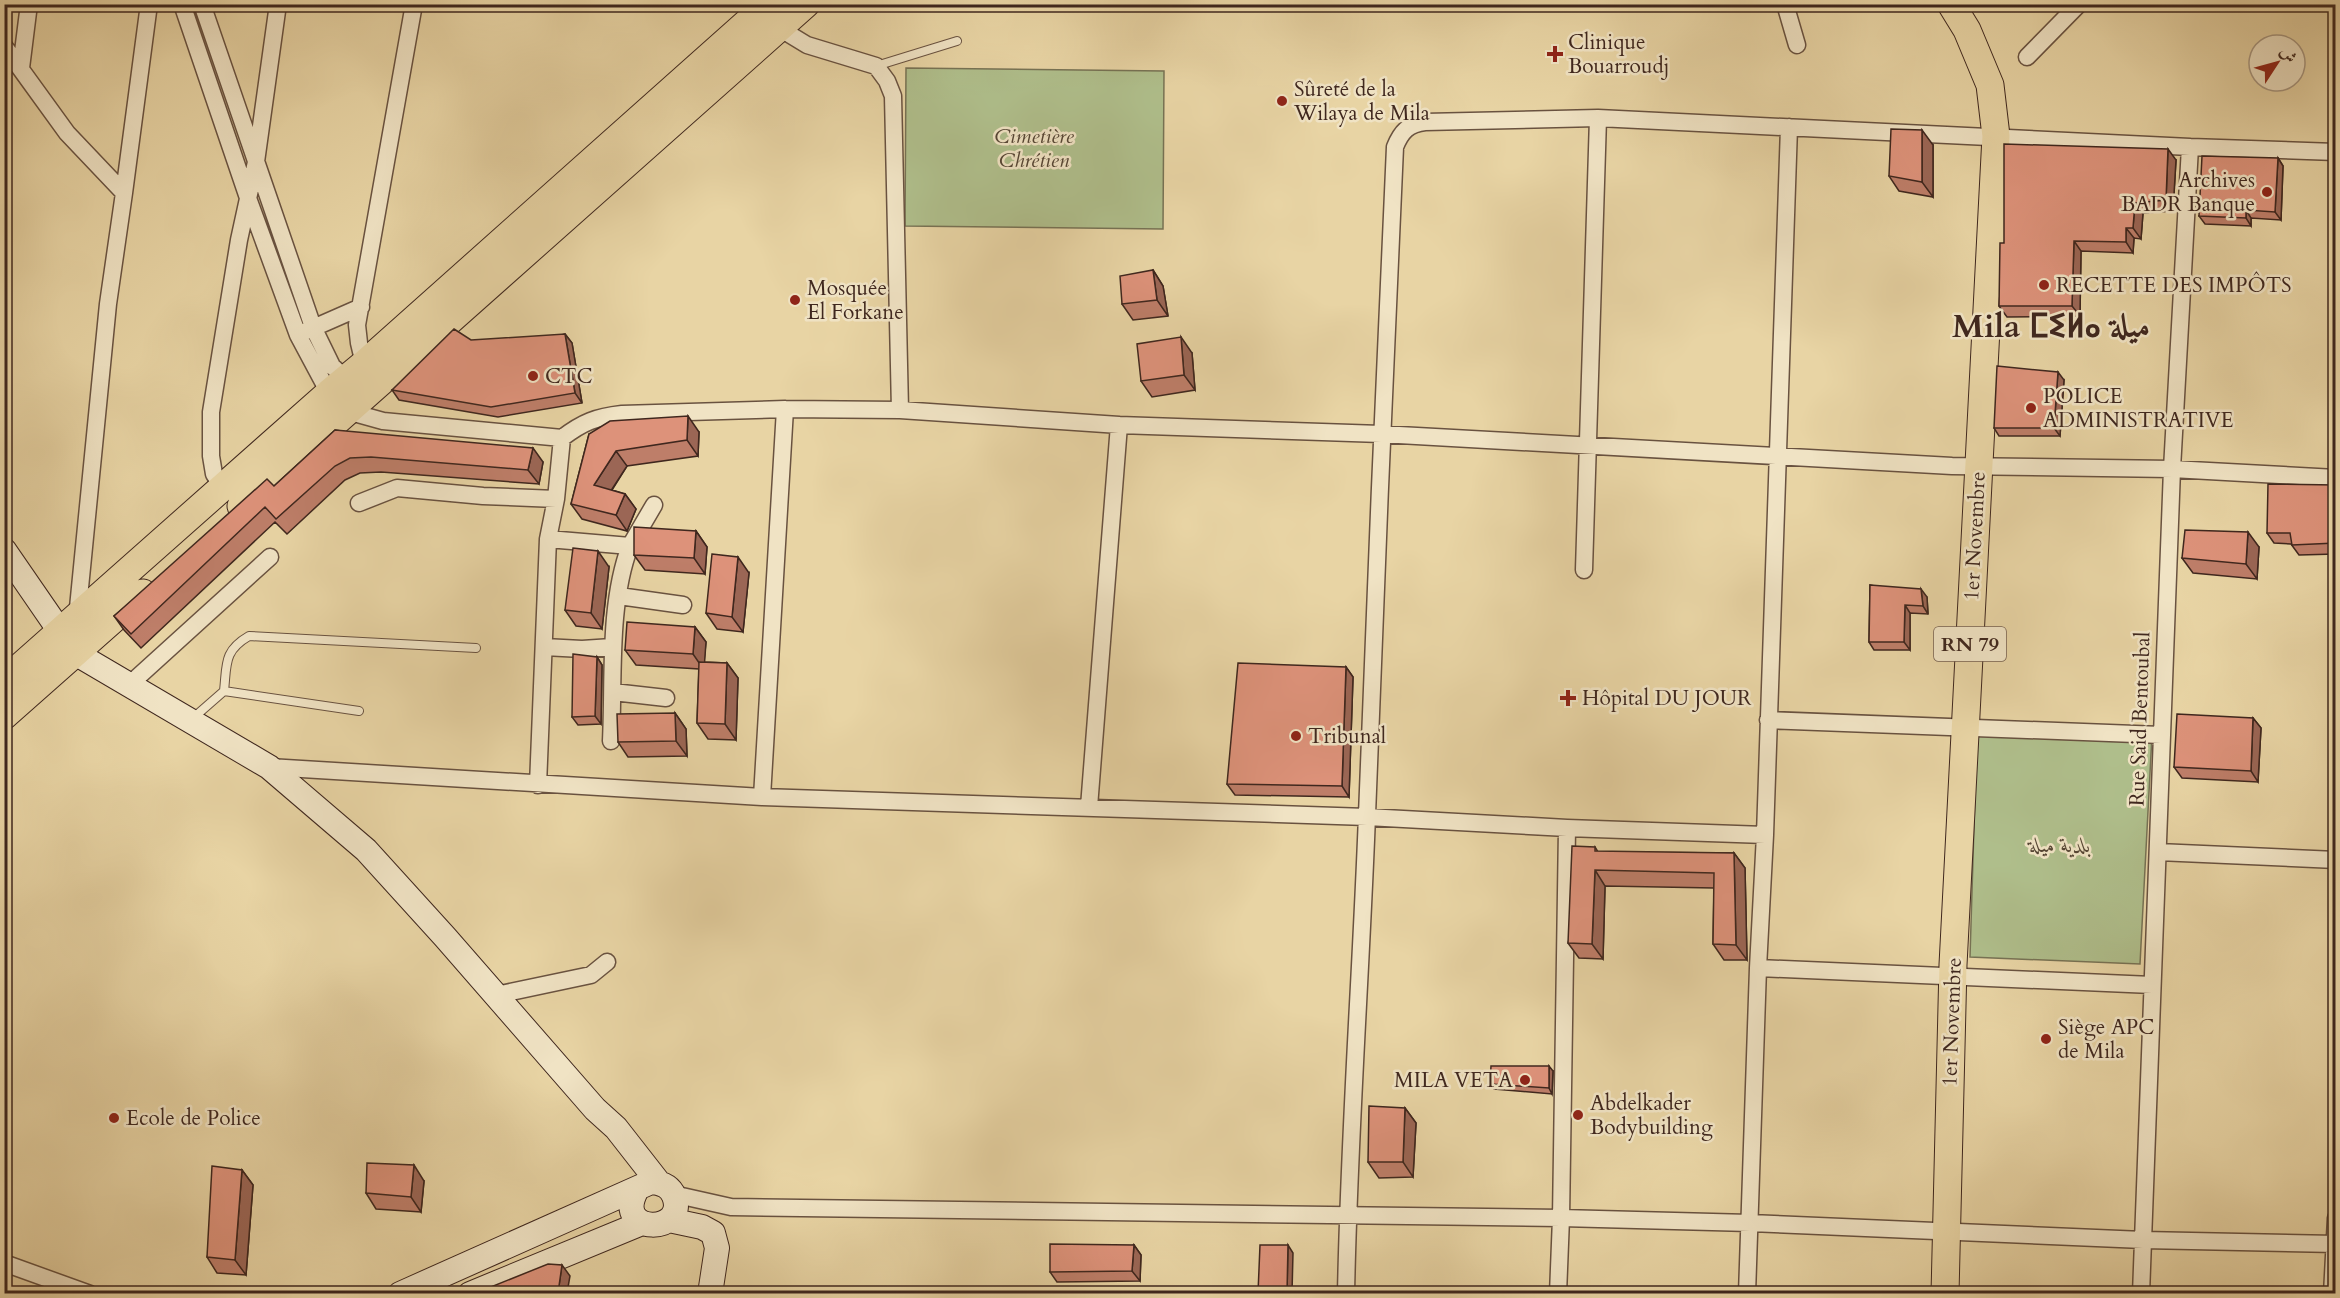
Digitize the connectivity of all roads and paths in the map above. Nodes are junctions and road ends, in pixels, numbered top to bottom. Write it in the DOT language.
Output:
graph roads {
  1 [pos="29,4"];
  2 [pos="149,4"];
  3 [pos="182,4"];
  4 [pos="202,4"];
  5 [pos="278,4"];
  6 [pos="414,4"];
  7 [pos="806,4"];
  8 [pos="1785,4"];
  9 [pos="1951,4"];
  10 [pos="2079,4"];
  11 [pos="774,16"];
  12 [pos="957,41"];
  13 [pos="1797,45"];
  14 [pos="4,46"];
  15 [pos="2026,57"];
  16 [pos="876,66"];
  17 [pos="21,68"];
  18 [pos="1598,118"];
  19 [pos="1789,127"];
  20 [pos="1996,136"];
  21 [pos="2190,147"];
  22 [pos="2336,152"];
  23 [pos="256,162"];
  24 [pos="124,193"];
  25 [pos="248,198"];
  26 [pos="361,307"];
  27 [pos="305,331"];
  28 [pos="350,389"];
  29 [pos="785,409"];
  30 [pos="900,410"];
  31 [pos="1119,425"];
  32 [pos="1381,434"];
  33 [pos="562,438"];
  34 [pos="1587,446"];
  35 [pos="1777,456"];
  36 [pos="1979,467"];
  37 [pos="2172,469"];
  38 [pos="2336,478"];
  39 [pos="223,488"];
  40 [pos="556,499"];
  41 [pos="359,503"];
  42 [pos="654,505"];
  43 [pos="224,520"];
  44 [pos="548,538"];
  45 [pos="630,546"];
  46 [pos="4,550"];
  47 [pos="270,557"];
  48 [pos="1584,570"];
  49 [pos="163,575"];
  50 [pos="619,596"];
  51 [pos="683,605"];
  52 [pos="71,635"];
  53 [pos="544,647"];
  54 [pos="612,647"];
  55 [pos="476,648"];
  56 [pos="4,681"];
  57 [pos="129,685"];
  58 [pos="224,691"];
  59 [pos="613,692"];
  60 [pos="666,698"];
  61 [pos="359,711"];
  62 [pos="4,716"];
  63 [pos="1767,720"];
  64 [pos="190,721"];
  65 [pos="1966,727"];
  66 [pos="2161,735"];
  67 [pos="611,741"];
  68 [pos="269,767"];
  69 [pos="538,785"];
  70 [pos="762,797"];
  71 [pos="1089,807"];
  72 [pos="1367,817"];
  73 [pos="1567,828"];
  74 [pos="1765,835"];
  75 [pos="2158,852"];
  76 [pos="2336,861"];
  77 [pos="607,962"];
  78 [pos="1758,968"];
  79 [pos="1953,977"];
  80 [pos="2152,985"];
  81 [pos="496,995"];
  82 [pos="651,1189"];
  83 [pos="731,1207"];
  84 [pos="1347,1216"];
  85 [pos="1561,1218"];
  86 [pos="2336,1218"];
  87 [pos="669,1220"];
  88 [pos="642,1223"];
  89 [pos="1750,1223"];
  90 [pos="1947,1232"];
  91 [pos="713,1233"];
  92 [pos="2143,1240"];
  93 [pos="2335,1244"];
  94 [pos="4,1263"];
  95 [pos="90,1293"];
  96 [pos="400,1293"];
  97 [pos="470,1293"];
  98 [pos="710,1293"];
  99 [pos="1346,1293"];
  100 [pos="1558,1293"];
  101 [pos="1747,1293"];
  102 [pos="1945,1293"];
  103 [pos="2141,1293"];
  104 [pos="2332,1293"];
  1 -- 17 [label="street"];
  2 -- 24 [label="street"];
  3 -- 25 [label="street"];
  4 -- 23 [label="street"];
  5 -- 23 [label="street"];
  6 -- 26 [label="street"];
  7 -- 11 [label="main road"];
  8 -- 13 [label="street"];
  9 -- 20 [label="main road, 1er Novembre / RN 79"];
  10 -- 15 [label="street"];
  11 -- 16 [label="street"];
  11 -- 28 [label="main road"];
  12 -- 16 [label="lane"];
  14 -- 17 [label="street"];
  16 -- 30 [label="street"];
  17 -- 24 [label="street"];
  18 -- 19 [label="street"];
  18 -- 32 [label="street"];
  18 -- 34 [label="street"];
  19 -- 20 [label="street"];
  19 -- 35 [label="street"];
  20 -- 21 [label="street"];
  20 -- 36 [label="main road, 1er Novembre / RN 79"];
  21 -- 22 [label="street"];
  21 -- 37 [label="street, Rue Said Bentoubal"];
  23 -- 25 [label="street"];
  23 -- 27 [label="street"];
  24 -- 52 [label="street"];
  25 -- 27 [label="street"];
  25 -- 39 [label="street"];
  26 -- 27 [label="street"];
  26 -- 28 [label="street"];
  27 -- 28 [label="street"];
  28 -- 33 [label="street"];
  28 -- 39 [label="main road"];
  28 -- 43 [label="main road"];
  29 -- 30 [label="street"];
  29 -- 33 [label="street"];
  29 -- 70 [label="street"];
  30 -- 31 [label="street"];
  31 -- 32 [label="street"];
  31 -- 71 [label="street"];
  32 -- 34 [label="street"];
  32 -- 72 [label="street"];
  33 -- 40 [label="street"];
  34 -- 35 [label="street"];
  34 -- 48 [label="street"];
  35 -- 36 [label="street"];
  35 -- 63 [label="street"];
  36 -- 37 [label="street"];
  36 -- 65 [label="main road, 1er Novembre / RN 79"];
  37 -- 38 [label="street"];
  37 -- 66 [label="street, Rue Said Bentoubal"];
  39 -- 52 [label="main road"];
  40 -- 41 [label="street"];
  40 -- 44 [label="street"];
  42 -- 45 [label="street"];
  44 -- 45 [label="street"];
  44 -- 53 [label="street"];
  45 -- 50 [label="street"];
  46 -- 52 [label="main road"];
  47 -- 57 [label="street"];
  49 -- 52 [label="main road"];
  50 -- 51 [label="street"];
  50 -- 54 [label="street"];
  52 -- 56 [label="main road"];
  52 -- 57 [label="main road"];
  52 -- 62 [label="main road"];
  53 -- 54 [label="street"];
  53 -- 69 [label="street"];
  54 -- 59 [label="street"];
  55 -- 58 [label="lane"];
  57 -- 64 [label="main road"];
  58 -- 61 [label="lane"];
  58 -- 64 [label="lane"];
  59 -- 60 [label="street"];
  59 -- 67 [label="street"];
  63 -- 65 [label="street"];
  63 -- 74 [label="street"];
  64 -- 68 [label="main road"];
  65 -- 66 [label="street"];
  65 -- 79 [label="main road, 1er Novembre / RN 79"];
  66 -- 75 [label="street, Rue Said Bentoubal"];
  68 -- 69 [label="street"];
  68 -- 81 [label="main road"];
  69 -- 70 [label="street"];
  70 -- 71 [label="street"];
  71 -- 72 [label="street"];
  72 -- 73 [label="street"];
  72 -- 84 [label="street"];
  73 -- 74 [label="street"];
  73 -- 85 [label="street"];
  74 -- 78 [label="street"];
  75 -- 76 [label="street"];
  75 -- 80 [label="street, Rue Said Bentoubal"];
  77 -- 81 [label="street"];
  78 -- 79 [label="street"];
  78 -- 89 [label="street"];
  79 -- 80 [label="street"];
  79 -- 90 [label="main road, 1er Novembre / RN 79"];
  80 -- 92 [label="street, Rue Said Bentoubal"];
  81 -- 82 [label="main road"];
  82 -- 83 [label="street"];
  82 -- 87 [label="main road"];
  82 -- 88 [label="main road"];
  82 -- 96 [label="main road"];
  83 -- 84 [label="street"];
  83 -- 91 [label="street"];
  84 -- 85 [label="street"];
  84 -- 99 [label="street"];
  85 -- 89 [label="street"];
  85 -- 100 [label="street"];
  86 -- 93 [label="street"];
  87 -- 88 [label="main road"];
  87 -- 91 [label="main road"];
  88 -- 97 [label="main road"];
  89 -- 90 [label="street"];
  89 -- 101 [label="street"];
  90 -- 92 [label="street"];
  90 -- 102 [label="main road, 1er Novembre / RN 79"];
  91 -- 98 [label="main road"];
  92 -- 93 [label="street"];
  92 -- 103 [label="street, Rue Said Bentoubal"];
  93 -- 104 [label="street"];
  94 -- 95 [label="street"];
}
